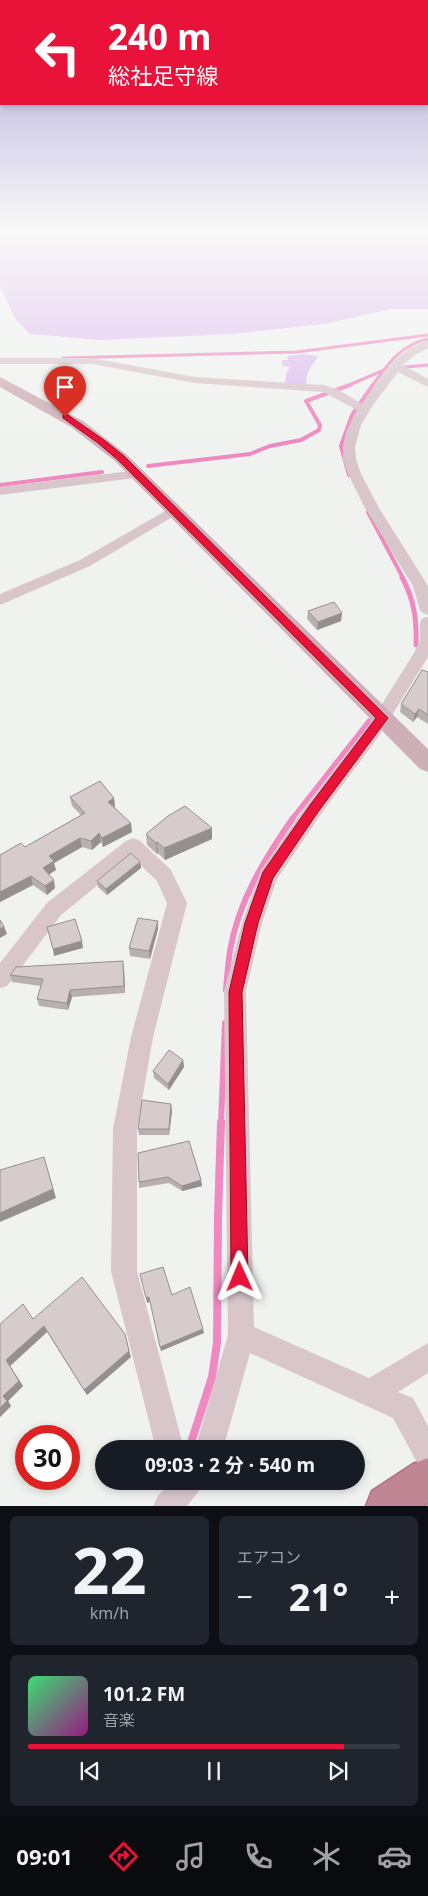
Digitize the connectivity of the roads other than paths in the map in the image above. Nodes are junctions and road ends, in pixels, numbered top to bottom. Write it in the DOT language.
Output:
graph roads {
  1 [pos="428,344"];
  2 [pos="0,361"];
  3 [pos="396,366"];
  4 [pos="0,381"];
  5 [pos="428,384"];
  6 [pos="360,407"];
  7 [pos="138,474"];
  8 [pos="0,491"];
  9 [pos="174,510"];
  10 [pos="0,600"];
  11 [pos="428,610"];
  12 [pos="428,622"];
  13 [pos="421,670"];
  14 [pos="383,718"];
  15 [pos="428,763"];
  16 [pos="0,979"];
  17 [pos="240,1334"];
  18 [pos="428,1357"];
  19 [pos="371,1393"];
  20 [pos="168,1440"];
  21 [pos="211,1440"];
  22 [pos="428,1454"];
  23 [pos="428,1479"];
  24 [pos="387,1506"];
  1 -- 3 [label="street"];
  2 -- 6 [label="street"];
  3 -- 5 [label="street"];
  3 -- 6 [label="street"];
  4 -- 7 [label="main road"];
  6 -- 11 [label="street"];
  7 -- 8 [label="street"];
  7 -- 9 [label="main road"];
  9 -- 10 [label="street"];
  9 -- 14 [label="main road"];
  12 -- 13 [label="street"];
  13 -- 14 [label="street"];
  14 -- 15 [label="main road"];
  14 -- 17 [label="street"];
  16 -- 20 [label="street"];
  17 -- 19 [label="street"];
  17 -- 21 [label="street"];
  18 -- 19 [label="street"];
  19 -- 22 [label="street"];
  23 -- 24 [label="highway"];
}
